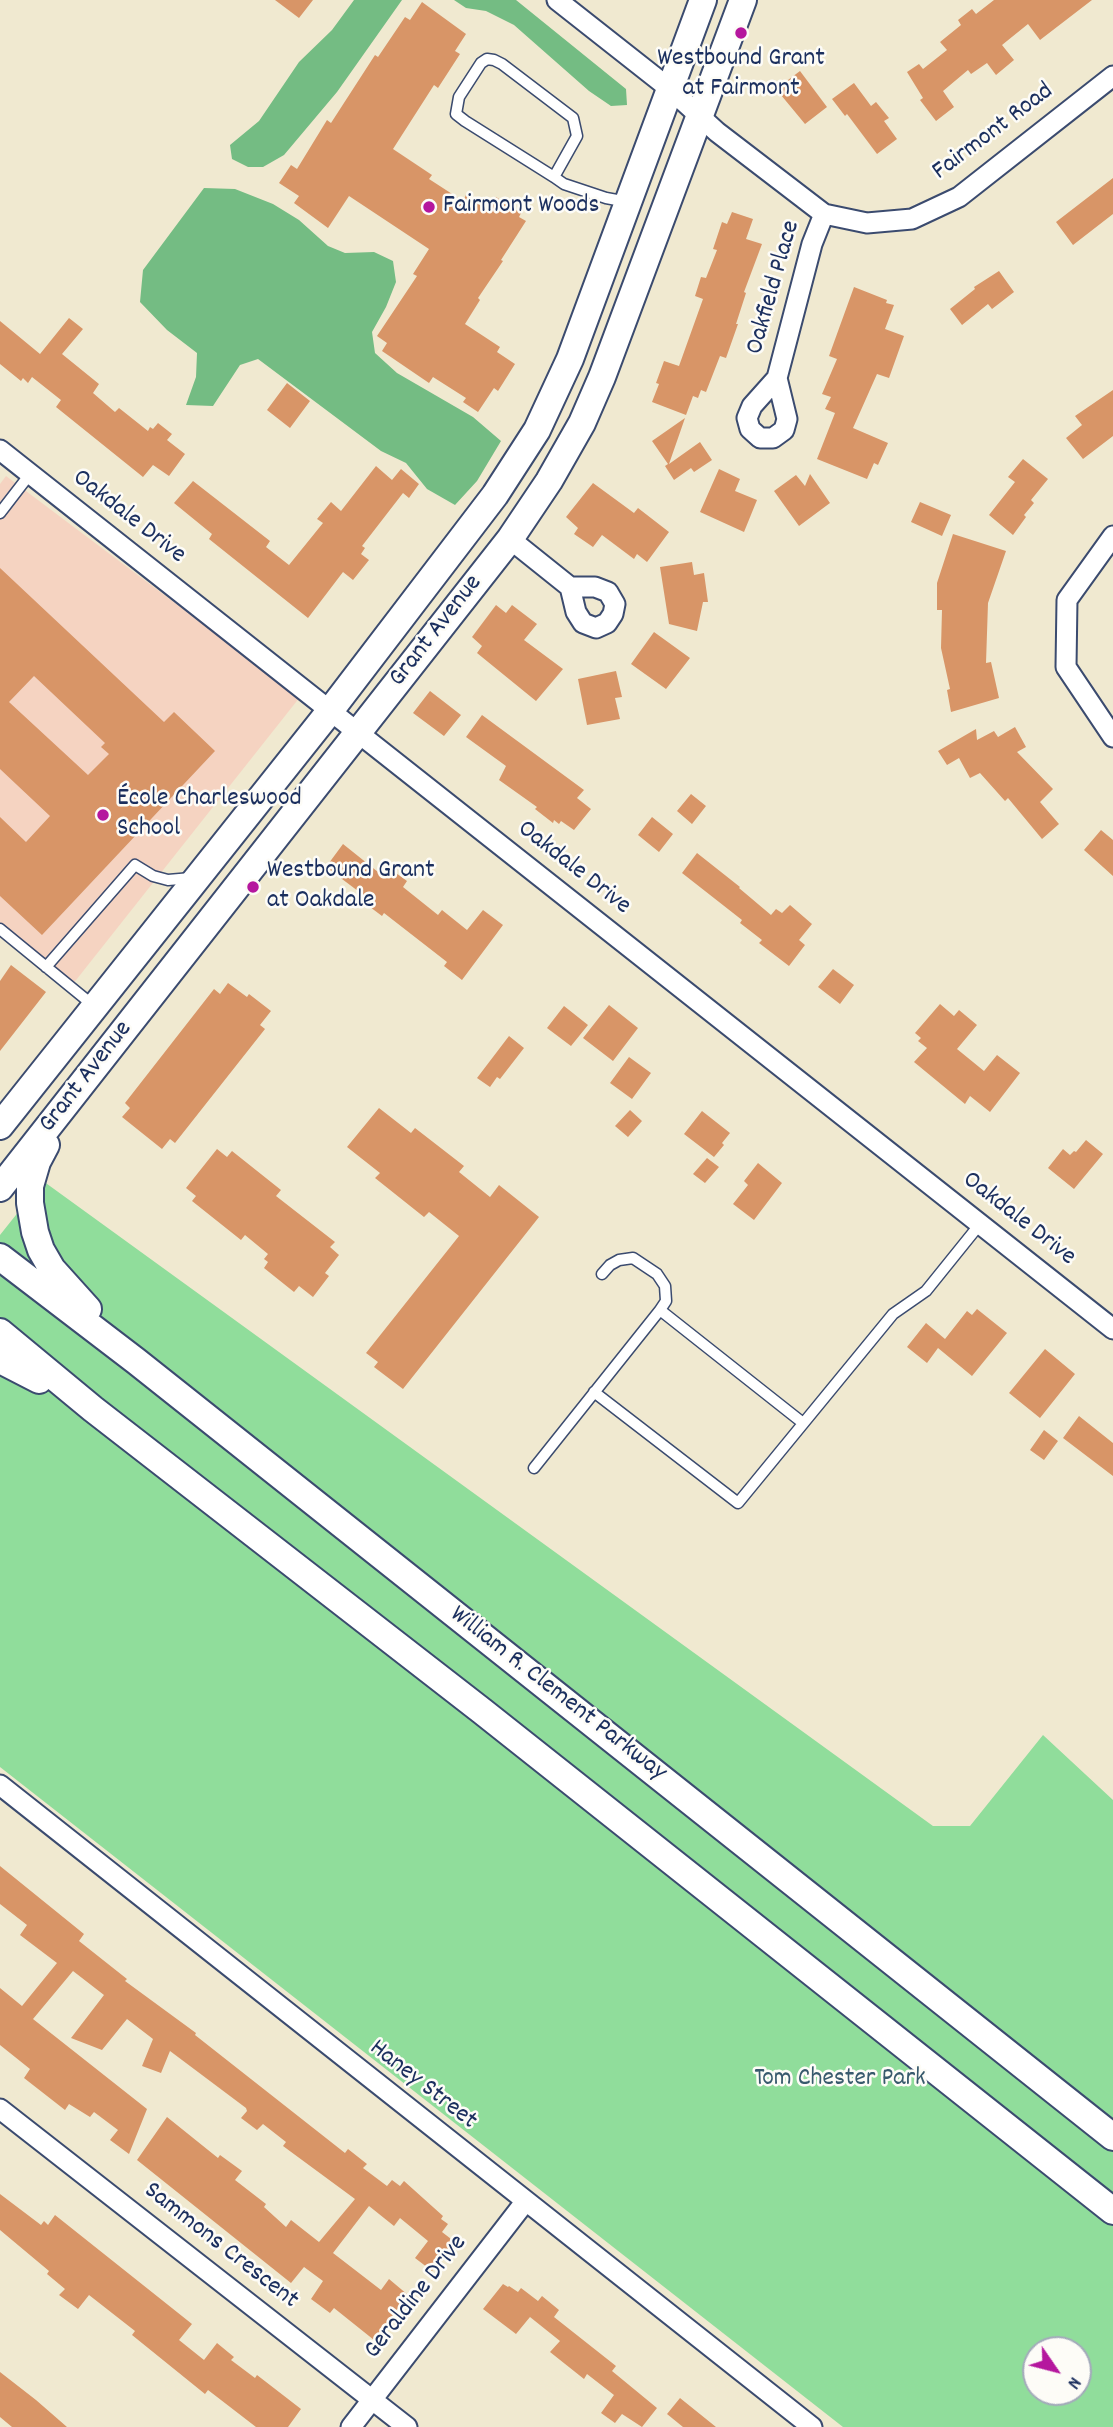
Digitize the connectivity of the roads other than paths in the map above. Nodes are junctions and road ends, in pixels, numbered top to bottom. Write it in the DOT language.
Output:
graph roads {
  1 [pos="557,0"];
  2 [pos="703,0"];
  3 [pos="743,0"];
  4 [pos="1113,76"];
  5 [pos="670,89"];
  6 [pos="701,116"];
  7 [pos="554,177"];
  8 [pos="628,202"];
  9 [pos="824,214"];
  10 [pos="777,378"];
  11 [pos="0,450"];
  12 [pos="30,474"];
  13 [pos="0,513"];
  14 [pos="1113,536"];
  15 [pos="510,539"];
  16 [pos="570,587"];
  17 [pos="330,712"];
  18 [pos="359,733"];
  19 [pos="1113,737"];
  20 [pos="197,878"];
  21 [pos="0,929"];
  22 [pos="46,967"];
  23 [pos="94,1007"];
  24 [pos="63,1109"];
  25 [pos="0,1126"];
  26 [pos="0,1188"];
  27 [pos="980,1224"];
  28 [pos="0,1256"];
  29 [pos="602,1274"];
  30 [pos="660,1310"];
  31 [pos="1113,1329"];
  32 [pos="0,1332"];
  33 [pos="0,1360"];
  34 [pos="136,1361"];
  35 [pos="594,1392"];
  36 [pos="93,1409"];
  37 [pos="803,1423"];
  38 [pos="534,1468"];
  39 [pos="0,1784"];
  40 [pos="0,2109"];
  41 [pos="1113,2137"];
  42 [pos="525,2202"];
  43 [pos="1113,2211"];
  44 [pos="372,2400"];
  45 [pos="351,2427"];
  46 [pos="407,2427"];
  47 [pos="812,2427"];
  1 -- 5 [label="street, Fairmont Road"];
  2 -- 5 [label="main road, Grant Avenue"];
  3 -- 6 [label="main road, Grant Avenue"];
  4 -- 9 [label="street, Fairmont Road"];
  5 -- 6 [label="street, Fairmont Road"];
  5 -- 8 [label="main road, Grant Avenue"];
  6 -- 9 [label="street, Fairmont Road"];
  6 -- 15 [label="main road, Grant Avenue"];
  7 -- 7 [label="lane"];
  7 -- 8 [label="lane"];
  8 -- 17 [label="main road, Grant Avenue"];
  9 -- 10 [label="street, Oakfield Place"];
  11 -- 12 [label="street, Oakdale Drive"];
  12 -- 13 [label="lane"];
  12 -- 17 [label="street, Oakdale Drive"];
  14 -- 19 [label="street"];
  15 -- 16 [label="street"];
  15 -- 18 [label="main road, Grant Avenue"];
  17 -- 18 [label="street, Oakdale Drive"];
  17 -- 20 [label="main road, Grant Avenue"];
  18 -- 24 [label="main road, Grant Avenue"];
  18 -- 27 [label="street, Oakdale Drive"];
  20 -- 22 [label="lane"];
  20 -- 23 [label="main road, Grant Avenue"];
  21 -- 22 [label="lane"];
  22 -- 23 [label="lane"];
  23 -- 25 [label="main road, Grant Avenue"];
  24 -- 26 [label="main road, Grant Avenue"];
  24 -- 34 [label="main road"];
  27 -- 31 [label="street, Oakdale Drive"];
  27 -- 37 [label="lane"];
  28 -- 34 [label="main road, William R. Clement Parkway"];
  29 -- 30 [label="lane"];
  30 -- 35 [label="lane"];
  30 -- 37 [label="lane"];
  32 -- 36 [label="main road"];
  33 -- 36 [label="main road"];
  34 -- 41 [label="main road, William R. Clement Parkway"];
  35 -- 37 [label="lane"];
  35 -- 38 [label="lane"];
  36 -- 43 [label="main road"];
  39 -- 42 [label="street, Haney Street"];
  40 -- 44 [label="street, Sammons Crescent"];
  42 -- 44 [label="street, Geraldine Drive"];
  42 -- 47 [label="street, Haney Street"];
  44 -- 45 [label="street, Geraldine Drive"];
  44 -- 46 [label="street, Sammons Crescent"];
}
